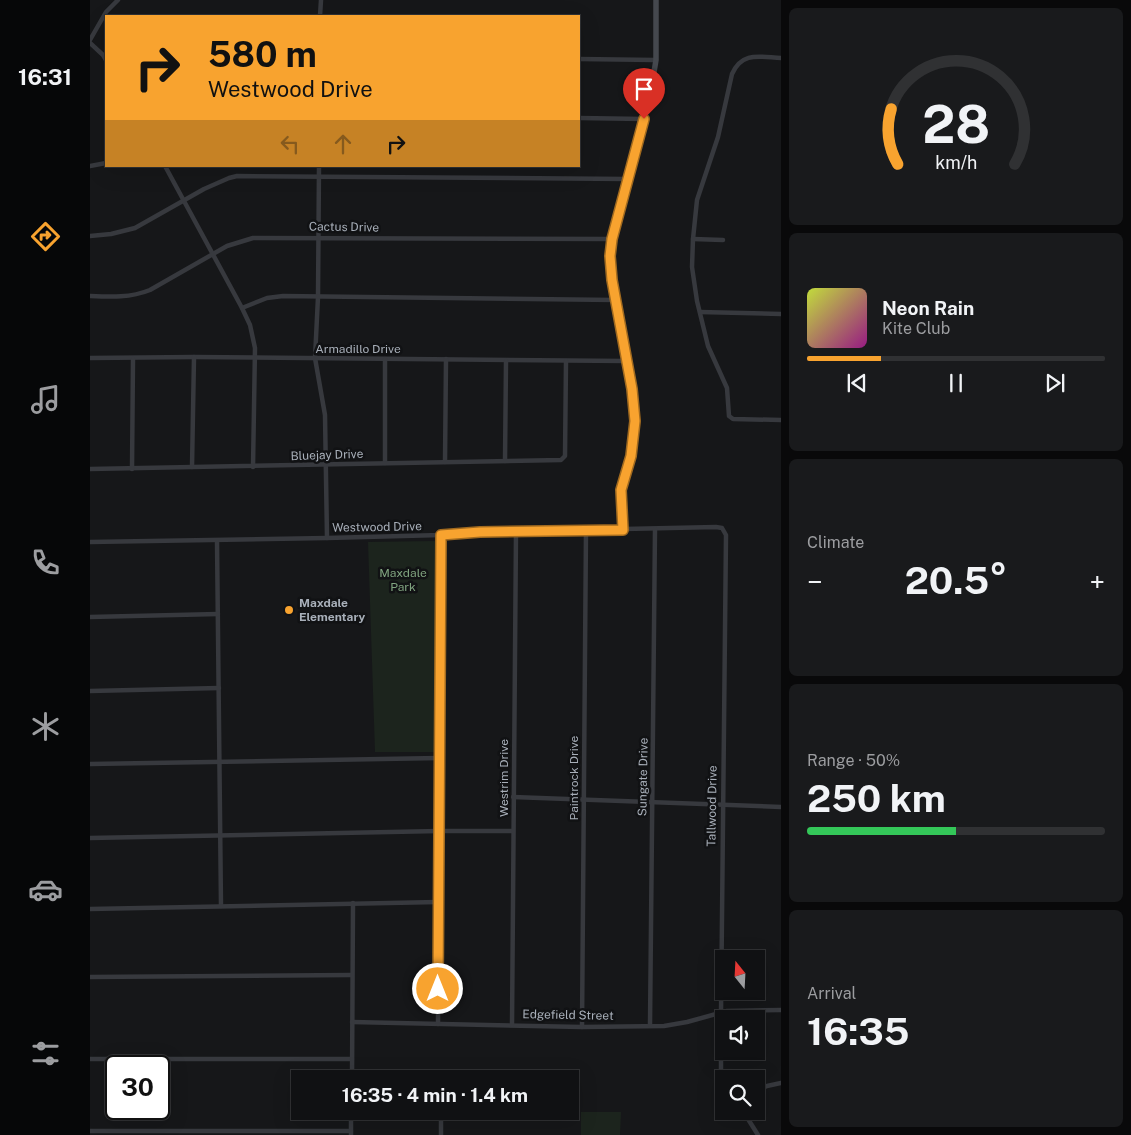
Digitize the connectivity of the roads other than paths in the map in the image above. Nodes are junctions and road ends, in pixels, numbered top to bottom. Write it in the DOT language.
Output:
graph roads {
  1 [pos="118,0"];
  2 [pos="321,0"];
  3 [pos="656,0"];
  4 [pos="320,15"];
  5 [pos="90,42"];
  6 [pos="105,58"];
  7 [pos="781,58"];
  8 [pos="580,59"];
  9 [pos="656,60"];
  10 [pos="580,118"];
  11 [pos="644,119"];
  12 [pos="105,163"];
  13 [pos="90,166"];
  14 [pos="167,167"];
  15 [pos="319,167"];
  16 [pos="319,176"];
  17 [pos="627,179"];
  18 [pos="184,200"];
  19 [pos="90,236"];
  20 [pos="319,237"];
  21 [pos="612,239"];
  22 [pos="693,239"];
  23 [pos="723,240"];
  24 [pos="212,254"];
  25 [pos="90,296"];
  26 [pos="318,297"];
  27 [pos="615,300"];
  28 [pos="242,308"];
  29 [pos="700,312"];
  30 [pos="781,314"];
  31 [pos="194,357"];
  32 [pos="90,358"];
  33 [pos="256,358"];
  34 [pos="315,358"];
  35 [pos="133,359"];
  36 [pos="385,359"];
  37 [pos="446,359"];
  38 [pos="506,361"];
  39 [pos="566,361"];
  40 [pos="626,361"];
  41 [pos="781,420"];
  42 [pos="505,461"];
  43 [pos="445,462"];
  44 [pos="386,463"];
  45 [pos="325,465"];
  46 [pos="192,467"];
  47 [pos="253,467"];
  48 [pos="90,469"];
  49 [pos="132,469"];
  50 [pos="655,529"];
  51 [pos="586,530"];
  52 [pos="623,530"];
  53 [pos="724,530"];
  54 [pos="516,532"];
  55 [pos="441,535"];
  56 [pos="327,538"];
  57 [pos="217,541"];
  58 [pos="90,542"];
  59 [pos="218,614"];
  60 [pos="90,617"];
  61 [pos="218,688"];
  62 [pos="90,691"];
  63 [pos="439,758"];
  64 [pos="219,762"];
  65 [pos="90,764"];
  66 [pos="513,797"];
  67 [pos="584,800"];
  68 [pos="652,802"];
  69 [pos="722,805"];
  70 [pos="781,807"];
  71 [pos="439,831"];
  72 [pos="513,831"];
  73 [pos="220,836"];
  74 [pos="90,838"];
  75 [pos="438,902"];
  76 [pos="353,904"];
  77 [pos="221,906"];
  78 [pos="90,910"];
  79 [pos="352,975"];
  80 [pos="90,978"];
  81 [pos="721,1010"];
  82 [pos="765,1010"];
  83 [pos="781,1010"];
  84 [pos="715,1015"];
  85 [pos="352,1022"];
  86 [pos="438,1024"];
  87 [pos="512,1025"];
  88 [pos="650,1025"];
  89 [pos="582,1027"];
  90 [pos="90,1059"];
  91 [pos="352,1059"];
  92 [pos="352,1070"];
  93 [pos="781,1083"];
  94 [pos="765,1087"];
  95 [pos="351,1120"];
  96 [pos="441,1120"];
  97 [pos="749,1120"];
  98 [pos="90,1131"];
  99 [pos="351,1133"];
  100 [pos="441,1135"];
  101 [pos="758,1135"];
  1 -- 5 [label="street"];
  2 -- 4 [label="street"];
  3 -- 9 [label="street"];
  5 -- 6 [label="street"];
  7 -- 22 [label="street"];
  8 -- 9 [label="street"];
  9 -- 11 [label="street"];
  10 -- 11 [label="street"];
  11 -- 17 [label="street"];
  12 -- 13 [label="street"];
  14 -- 18 [label="street"];
  15 -- 16 [label="street"];
  16 -- 17 [label="street"];
  16 -- 18 [label="street"];
  16 -- 20 [label="street"];
  17 -- 21 [label="street"];
  18 -- 19 [label="street"];
  18 -- 24 [label="street"];
  20 -- 21 [label="street, Cactus Drive"];
  20 -- 24 [label="street, Cactus Drive"];
  20 -- 26 [label="street"];
  21 -- 27 [label="street"];
  22 -- 23 [label="street"];
  22 -- 29 [label="street"];
  24 -- 25 [label="street, Cactus Drive"];
  24 -- 28 [label="street"];
  26 -- 27 [label="street"];
  26 -- 28 [label="street"];
  26 -- 34 [label="street"];
  27 -- 40 [label="street"];
  28 -- 33 [label="street"];
  29 -- 30 [label="street"];
  29 -- 41 [label="street"];
  31 -- 33 [label="street, Armadillo Drive"];
  31 -- 35 [label="street, Armadillo Drive"];
  31 -- 46 [label="street"];
  32 -- 35 [label="street, Armadillo Drive"];
  33 -- 34 [label="street, Armadillo Drive"];
  33 -- 47 [label="street"];
  34 -- 36 [label="street, Armadillo Drive"];
  34 -- 45 [label="street"];
  35 -- 49 [label="street"];
  36 -- 37 [label="street, Armadillo Drive"];
  36 -- 44 [label="street"];
  37 -- 38 [label="street, Armadillo Drive"];
  37 -- 43 [label="street"];
  38 -- 39 [label="street, Armadillo Drive"];
  38 -- 42 [label="street"];
  39 -- 40 [label="street, Armadillo Drive"];
  39 -- 42 [label="street, Bluejay Drive"];
  40 -- 52 [label="street"];
  42 -- 43 [label="street, Bluejay Drive"];
  43 -- 44 [label="street, Bluejay Drive"];
  44 -- 45 [label="street, Bluejay Drive"];
  45 -- 47 [label="street, Bluejay Drive"];
  45 -- 56 [label="street"];
  46 -- 47 [label="street, Bluejay Drive"];
  46 -- 49 [label="street, Bluejay Drive"];
  48 -- 49 [label="street, Bluejay Drive"];
  50 -- 52 [label="street, Westwood Drive"];
  50 -- 53 [label="street, Westwood Drive"];
  50 -- 68 [label="street, Sungate Drive"];
  51 -- 52 [label="street, Westwood Drive"];
  51 -- 54 [label="street, Westwood Drive"];
  51 -- 67 [label="street, Paintrock Drive"];
  53 -- 69 [label="street, Tallwood Drive"];
  54 -- 55 [label="street, Westwood Drive"];
  54 -- 66 [label="street, Westrim Drive"];
  55 -- 56 [label="street, Westwood Drive"];
  55 -- 63 [label="street"];
  56 -- 57 [label="street, Westwood Drive"];
  57 -- 58 [label="street, Westwood Drive"];
  57 -- 59 [label="street"];
  59 -- 60 [label="street"];
  59 -- 61 [label="street"];
  61 -- 62 [label="street"];
  61 -- 64 [label="street"];
  63 -- 64 [label="street"];
  63 -- 71 [label="street"];
  64 -- 65 [label="street"];
  64 -- 73 [label="street"];
  66 -- 67 [label="street"];
  66 -- 72 [label="street, Westrim Drive"];
  67 -- 68 [label="street"];
  67 -- 89 [label="street, Paintrock Drive"];
  68 -- 69 [label="street"];
  68 -- 88 [label="street, Sungate Drive"];
  69 -- 70 [label="street"];
  69 -- 81 [label="street, Tallwood Drive"];
  71 -- 72 [label="street"];
  71 -- 73 [label="street"];
  71 -- 75 [label="street"];
  72 -- 87 [label="street, Westrim Drive"];
  73 -- 74 [label="street"];
  73 -- 77 [label="street"];
  75 -- 76 [label="street"];
  75 -- 86 [label="street"];
  76 -- 77 [label="street"];
  76 -- 79 [label="street"];
  77 -- 78 [label="street"];
  79 -- 80 [label="street"];
  79 -- 85 [label="street"];
  82 -- 83 [label="street, Edgefield Street"];
  84 -- 88 [label="street, Edgefield Street"];
  85 -- 86 [label="street, Edgefield Street"];
  85 -- 91 [label="street"];
  86 -- 87 [label="street, Edgefield Street"];
  87 -- 89 [label="street, Edgefield Street"];
  88 -- 89 [label="street, Edgefield Street"];
  90 -- 91 [label="street"];
  91 -- 92 [label="street"];
  93 -- 94 [label="street"];
  95 -- 99 [label="street"];
  96 -- 100 [label="street"];
  97 -- 101 [label="street"];
  98 -- 99 [label="street"];
}
